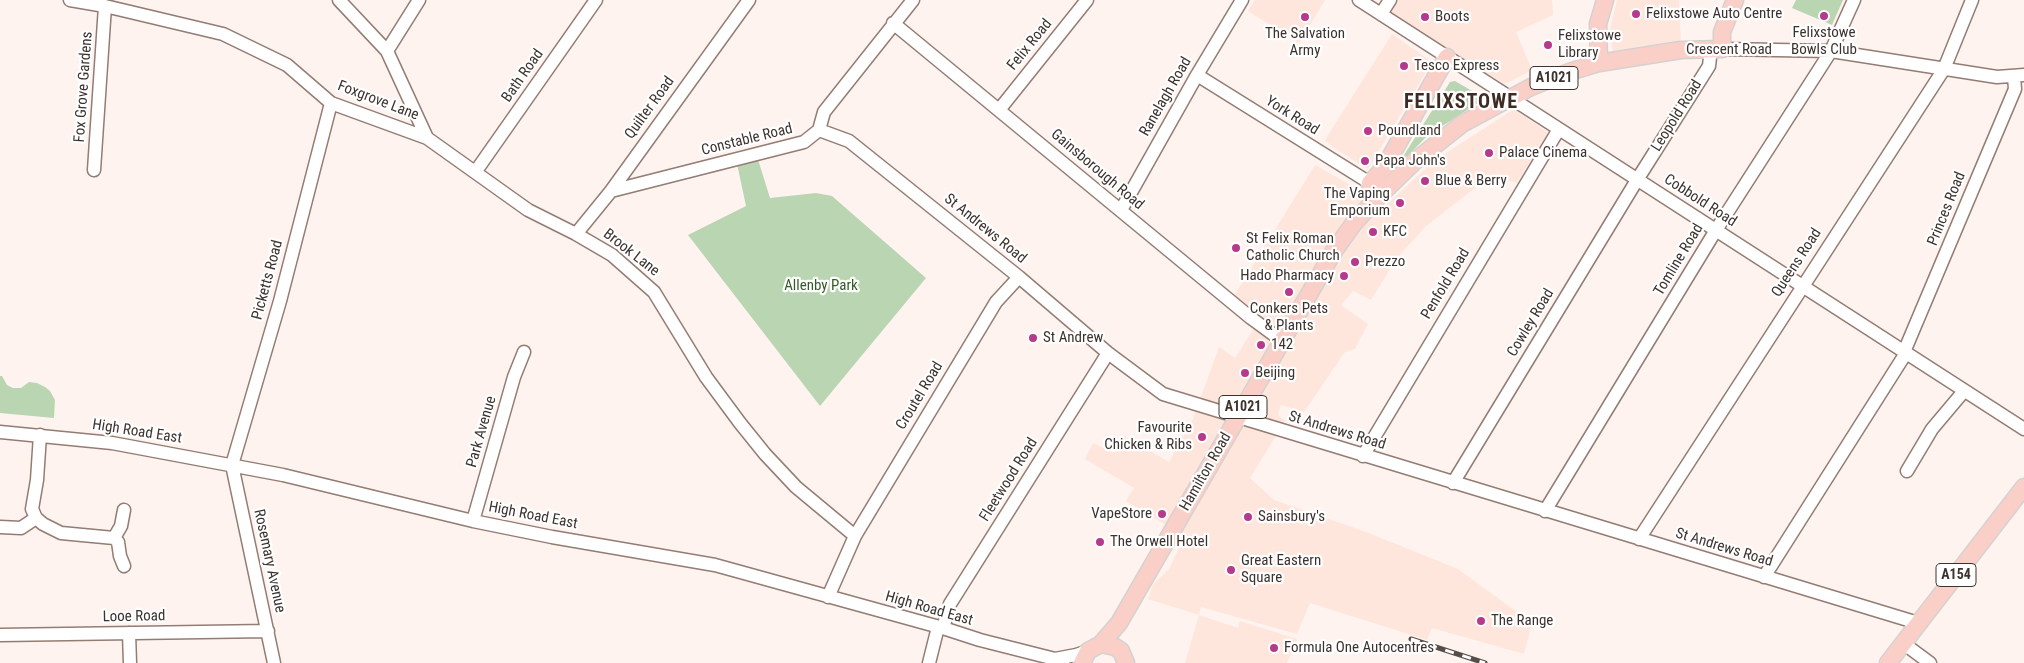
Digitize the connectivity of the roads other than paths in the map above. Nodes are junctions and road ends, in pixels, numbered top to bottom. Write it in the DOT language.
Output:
graph roads {
  1 [pos="70,0"];
  2 [pos="339,0"];
  3 [pos="420,0"];
  4 [pos="596,0"];
  5 [pos="750,0"];
  6 [pos="913,0"];
  7 [pos="1087,0"];
  8 [pos="1242,0"];
  9 [pos="1359,0"];
  10 [pos="1390,0"];
  11 [pos="1605,0"];
  12 [pos="1735,0"];
  13 [pos="1854,0"];
  14 [pos="1972,0"];
  15 [pos="106,6"];
  16 [pos="1381,14"];
  17 [pos="893,23"];
  18 [pos="1716,49"];
  19 [pos="387,51"];
  20 [pos="1830,51"];
  21 [pos="1447,57"];
  22 [pos="1599,63"];
  23 [pos="1944,69"];
  24 [pos="1197,75"];
  25 [pos="2019,76"];
  26 [pos="1510,98"];
  27 [pos="331,103"];
  28 [pos="999,110"];
  29 [pos="1559,129"];
  30 [pos="819,130"];
  31 [pos="427,138"];
  32 [pos="94,170"];
  33 [pos="476,171"];
  34 [pos="1637,180"];
  35 [pos="1373,190"];
  36 [pos="611,192"];
  37 [pos="1121,210"];
  38 [pos="1716,230"];
  39 [pos="576,234"];
  40 [pos="1019,277"];
  41 [pos="1802,286"];
  42 [pos="1282,340"];
  43 [pos="524,352"];
  44 [pos="1108,352"];
  45 [pos="1905,352"];
  46 [pos="1964,391"];
  47 [pos="1237,418"];
  48 [pos="2024,429"];
  49 [pos="0,432"];
  50 [pos="40,435"];
  51 [pos="1363,456"];
  52 [pos="232,465"];
  53 [pos="1907,470"];
  54 [pos="1453,483"];
  55 [pos="2024,487"];
  56 [pos="124,510"];
  57 [pos="1545,511"];
  58 [pos="36,518"];
  59 [pos="473,521"];
  60 [pos="0,527"];
  61 [pos="855,536"];
  62 [pos="114,538"];
  63 [pos="1639,539"];
  64 [pos="124,566"];
  65 [pos="1764,577"];
  66 [pos="828,597"];
  67 [pos="1119,623"];
  68 [pos="1918,623"];
  69 [pos="940,627"];
  70 [pos="268,631"];
  71 [pos="129,633"];
  72 [pos="0,635"];
  73 [pos="1903,643"];
  74 [pos="1090,653"];
  75 [pos="1125,659"];
  76 [pos="1059,661"];
  77 [pos="130,663"];
  78 [pos="274,663"];
  79 [pos="929,663"];
  80 [pos="1888,663"];
  81 [pos="1930,663"];
  1 -- 15 [label="street, Foxgrove Lane"];
  2 -- 19 [label="street"];
  3 -- 19 [label="street"];
  4 -- 33 [label="street, Bath Road"];
  5 -- 36 [label="street, Quilter Road"];
  6 -- 17 [label="street"];
  7 -- 28 [label="street, Felix Road"];
  8 -- 24 [label="street, Ranelagh Road"];
  9 -- 16 [label="street, Cobbold Road"];
  10 -- 16 [label="street"];
  11 -- 22 [label="main road, A1021"];
  12 -- 18 [label="main road, Leopold Road"];
  13 -- 20 [label="street, Tomline Road"];
  14 -- 23 [label="street, Queens Road"];
  15 -- 27 [label="street, Foxgrove Lane"];
  15 -- 32 [label="street, Fox Grove Gardens"];
  16 -- 21 [label="street, Cobbold Road"];
  17 -- 28 [label="street, Gainsborough Road"];
  17 -- 30 [label="street"];
  18 -- 20 [label="street, Crescent Road"];
  18 -- 22 [label="main road, Crescent Road"];
  18 -- 34 [label="street, Leopold Road"];
  19 -- 31 [label="street"];
  20 -- 23 [label="street, Crescent Road"];
  20 -- 38 [label="street, Tomline Road"];
  21 -- 26 [label="street, Cobbold Road"];
  21 -- 35 [label="main road, Hamilton Road"];
  22 -- 26 [label="main road, Crescent Road / A1021"];
  23 -- 25 [label="street, Crescent Road"];
  23 -- 41 [label="street, Queens Road"];
  24 -- 35 [label="street, York Road"];
  24 -- 37 [label="street, Ranelagh Road"];
  25 -- 45 [label="street, Princes Road"];
  26 -- 29 [label="street, Cobbold Road"];
  26 -- 35 [label="main road, Hamilton Road / A1021"];
  27 -- 31 [label="street, Foxgrove Lane"];
  27 -- 52 [label="street, Picketts Road"];
  28 -- 37 [label="street, Gainsborough Road"];
  29 -- 34 [label="street, Cobbold Road"];
  29 -- 51 [label="street, Penfold Road"];
  30 -- 36 [label="street, Constable Road"];
  30 -- 40 [label="street, St Andrews Road"];
  31 -- 33 [label="street, Brook Lane"];
  33 -- 39 [label="street, Brook Lane"];
  34 -- 38 [label="street, Cobbold Road"];
  34 -- 54 [label="street, Cowley Road"];
  35 -- 42 [label="main road, Hamilton Road / A1021"];
  36 -- 39 [label="street, Quilter Road"];
  37 -- 42 [label="street, Gainsborough Road"];
  38 -- 41 [label="street, Cobbold Road"];
  38 -- 57 [label="street, Tomline Road"];
  39 -- 61 [label="street, Brook Lane"];
  40 -- 44 [label="street, St Andrews Road"];
  40 -- 61 [label="street, Croutel Road"];
  41 -- 45 [label="street, Cobbold Road"];
  41 -- 63 [label="street, Queens Road"];
  42 -- 47 [label="main road, Hamilton Road / A1021"];
  43 -- 59 [label="street, Park Avenue"];
  44 -- 47 [label="street, St Andrews Road"];
  44 -- 69 [label="street, Fleetwood Road"];
  45 -- 46 [label="street, Cobbold Road"];
  45 -- 65 [label="street, Princes Road"];
  46 -- 48 [label="street, Cobbold Road"];
  46 -- 53 [label="street"];
  47 -- 51 [label="street, St Andrews Road"];
  47 -- 67 [label="main road, Hamilton Road / A1021"];
  49 -- 50 [label="street, High Road East"];
  50 -- 52 [label="street, High Road East"];
  50 -- 58 [label="street"];
  51 -- 54 [label="street, St Andrews Road"];
  52 -- 59 [label="street, High Road East"];
  52 -- 70 [label="street, Rosemary Avenue"];
  54 -- 57 [label="street, St Andrews Road"];
  55 -- 68 [label="main road, A154"];
  56 -- 62 [label="street"];
  57 -- 63 [label="street, St Andrews Road"];
  58 -- 60 [label="street"];
  58 -- 62 [label="street"];
  59 -- 66 [label="street, High Road East"];
  61 -- 66 [label="street"];
  62 -- 64 [label="street"];
  63 -- 65 [label="street, St Andrews Road"];
  65 -- 68 [label="street, St Andrews Road"];
  66 -- 69 [label="street, High Road East"];
  67 -- 74 [label="main road, Hamilton Road / A1021"];
  67 -- 75 [label="main road"];
  68 -- 73 [label="main road, A154"];
  69 -- 76 [label="street, High Road East"];
  69 -- 79 [label="street, Fleetwood Road"];
  70 -- 71 [label="street, Looe Road"];
  70 -- 78 [label="street, Rosemary Avenue"];
  71 -- 72 [label="street, Looe Road"];
  71 -- 77 [label="street"];
  73 -- 80 [label="main road, A154"];
  73 -- 81 [label="street"];
  74 -- 75 [label="main road"];
  74 -- 76 [label="street, High Road East"];
}
